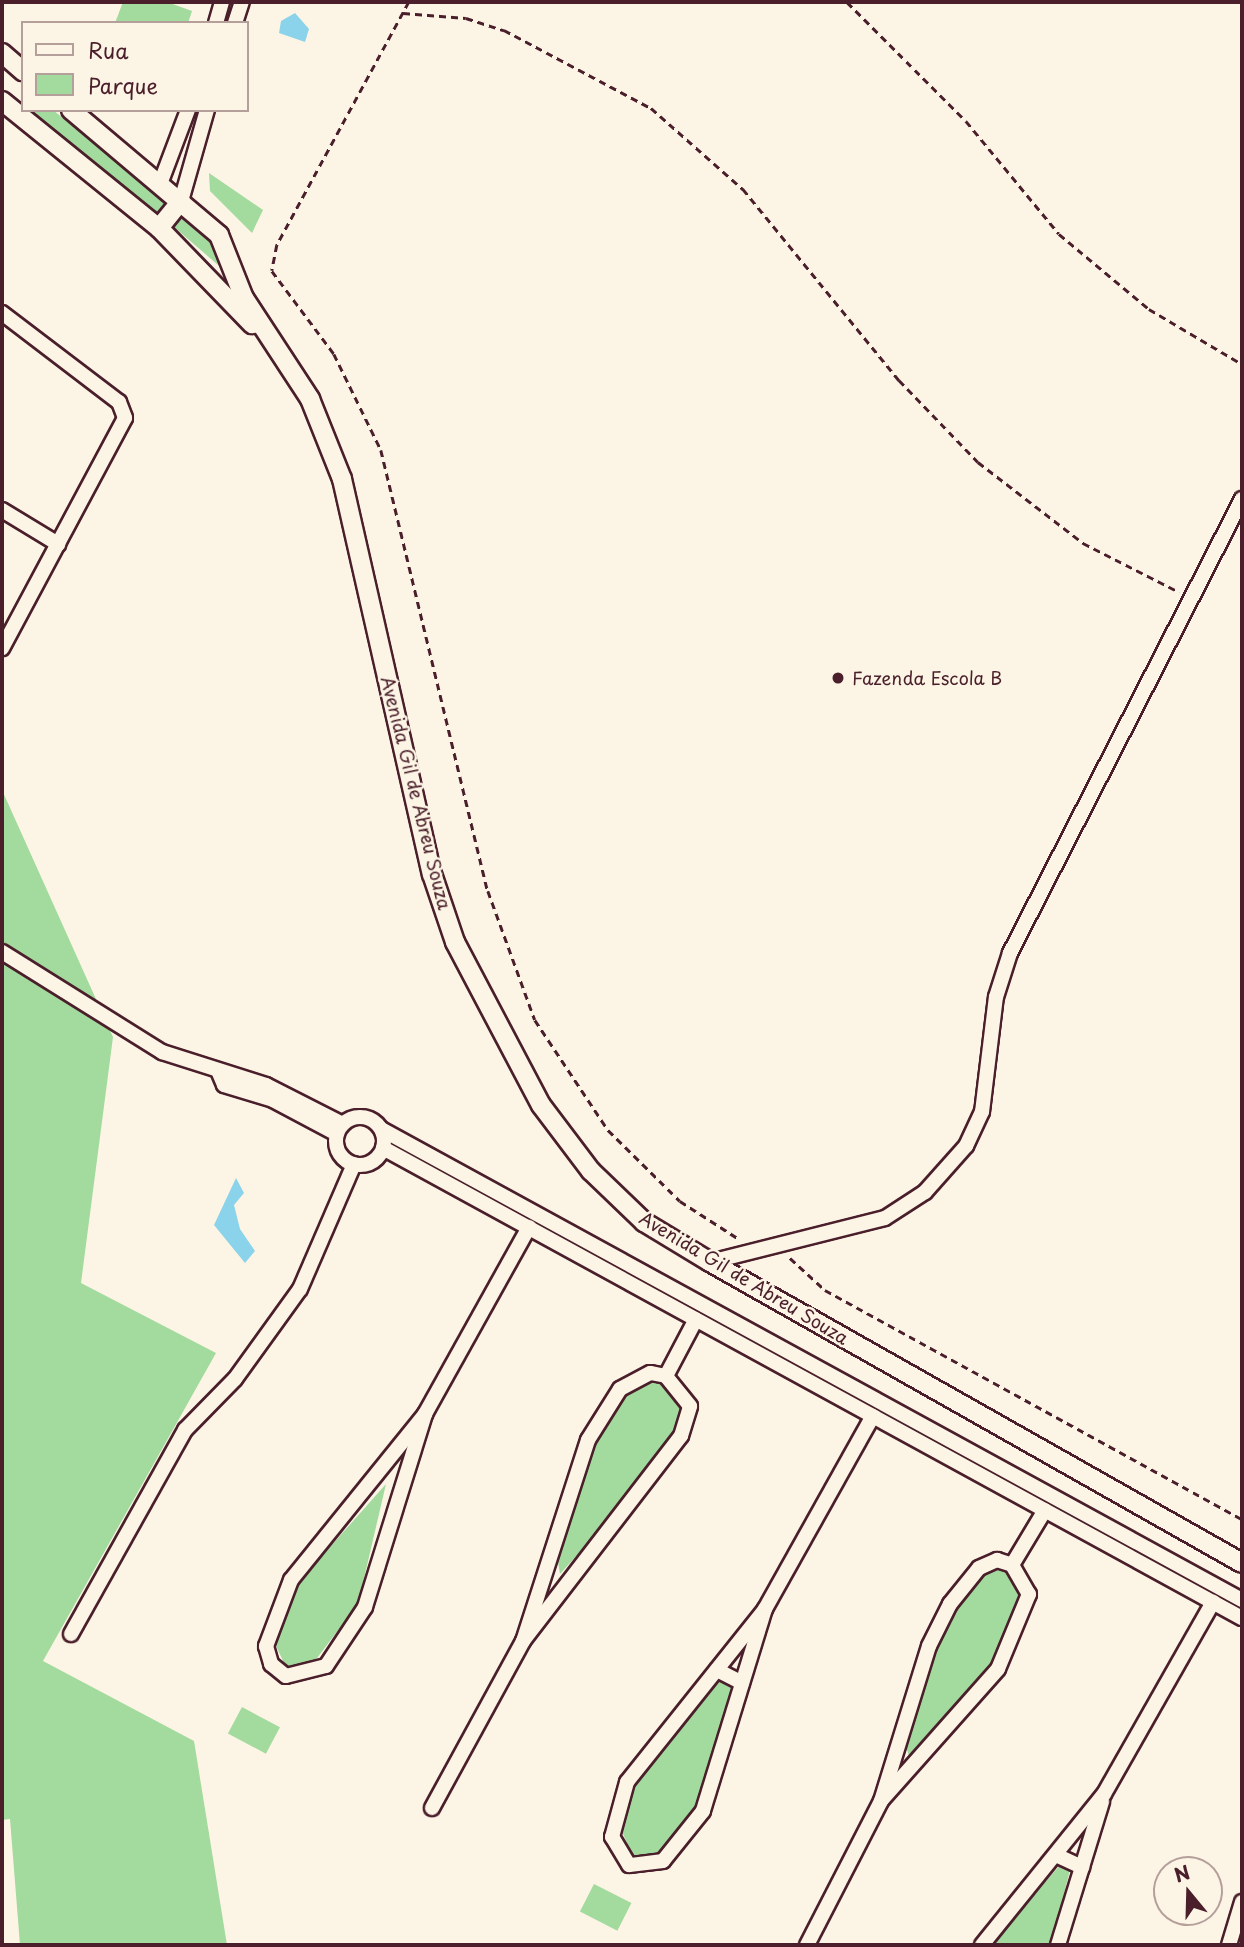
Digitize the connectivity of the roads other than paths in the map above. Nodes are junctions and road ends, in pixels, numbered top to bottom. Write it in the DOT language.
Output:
graph roads {
  1 [pos="222,2"];
  2 [pos="242,2"];
  3 [pos="217,21"];
  4 [pos="236,21"];
  5 [pos="2,53"];
  6 [pos="21,69"];
  7 [pos="2,101"];
  8 [pos="73,112"];
  9 [pos="187,112"];
  10 [pos="207,112"];
  11 [pos="214,112"];
  12 [pos="160,184"];
  13 [pos="182,196"];
  14 [pos="159,228"];
  15 [pos="2,313"];
  16 [pos="276,349"];
  17 [pos="1242,499"];
  18 [pos="2,510"];
  19 [pos="58,544"];
  20 [pos="2,648"];
  21 [pos="2,952"];
  22 [pos="340,1129"];
  23 [pos="382,1129"];
  24 [pos="383,1148"];
  25 [pos="354,1164"];
  26 [pos="528,1227"];
  27 [pos="710,1262"];
  28 [pos="696,1319"];
  29 [pos="666,1376"];
  30 [pos="425,1414"];
  31 [pos="873,1416"];
  32 [pos="382,1468"];
  33 [pos="400,1482"];
  34 [pos="1045,1510"];
  35 [pos="1242,1563"];
  36 [pos="1013,1565"];
  37 [pos="547,1568"];
  38 [pos="565,1579"];
  39 [pos="1242,1600"];
  40 [pos="1213,1602"];
  41 [pos="765,1609"];
  42 [pos="1242,1619"];
  43 [pos="71,1634"];
  44 [pos="523,1641"];
  45 [pos="717,1670"];
  46 [pos="742,1683"];
  47 [pos="897,1754"];
  48 [pos="914,1765"];
  49 [pos="1104,1794"];
  50 [pos="881,1801"];
  51 [pos="432,1808"];
  52 [pos="1056,1855"];
  53 [pos="1082,1867"];
  54 [pos="1242,1902"];
  55 [pos="1234,1942"];
  56 [pos="807,1945"];
  57 [pos="982,1945"];
  58 [pos="1058,1945"];
  1 -- 3 [label="street"];
  2 -- 4 [label="street"];
  5 -- 6 [label="street"];
  7 -- 14 [label="street, Avenida Gil de Abreu Souza"];
  8 -- 12 [label="street, Avenida Gil de Abreu Souza"];
  9 -- 12 [label="street"];
  10 -- 13 [label="street"];
  11 -- 13 [label="street"];
  12 -- 13 [label="street, Avenida Gil de Abreu Souza"];
  13 -- 14 [label="street"];
  13 -- 16 [label="street, Avenida Gil de Abreu Souza"];
  14 -- 16 [label="street, Avenida Gil de Abreu Souza"];
  15 -- 19 [label="street"];
  16 -- 27 [label="street, Avenida Gil de Abreu Souza"];
  17 -- 27 [label="street"];
  18 -- 19 [label="street"];
  19 -- 20 [label="street"];
  21 -- 22 [label="street"];
  22 -- 23 [label="street"];
  22 -- 25 [label="street"];
  23 -- 24 [label="street"];
  23 -- 39 [label="street"];
  24 -- 25 [label="street"];
  24 -- 26 [label="street"];
  25 -- 43 [label="street"];
  26 -- 28 [label="street"];
  26 -- 30 [label="street"];
  27 -- 35 [label="street, Avenida Gil de Abreu Souza"];
  28 -- 29 [label="street"];
  28 -- 31 [label="street"];
  29 -- 37 [label="street"];
  29 -- 38 [label="street"];
  30 -- 32 [label="street"];
  30 -- 33 [label="street"];
  31 -- 34 [label="street"];
  31 -- 41 [label="street"];
  32 -- 33 [label="street"];
  32 -- 33 [label="street"];
  34 -- 36 [label="street"];
  34 -- 40 [label="street"];
  36 -- 47 [label="street"];
  36 -- 48 [label="street"];
  37 -- 38 [label="street"];
  37 -- 44 [label="street"];
  38 -- 44 [label="street"];
  40 -- 42 [label="street"];
  40 -- 49 [label="street"];
  41 -- 45 [label="street"];
  41 -- 46 [label="street"];
  44 -- 51 [label="street"];
  45 -- 46 [label="street"];
  45 -- 46 [label="street"];
  47 -- 48 [label="street"];
  47 -- 50 [label="street"];
  48 -- 50 [label="street"];
  49 -- 52 [label="street"];
  49 -- 53 [label="street"];
  50 -- 56 [label="street"];
  52 -- 53 [label="street"];
  52 -- 57 [label="street"];
  53 -- 58 [label="street"];
  54 -- 55 [label="street"];
}
